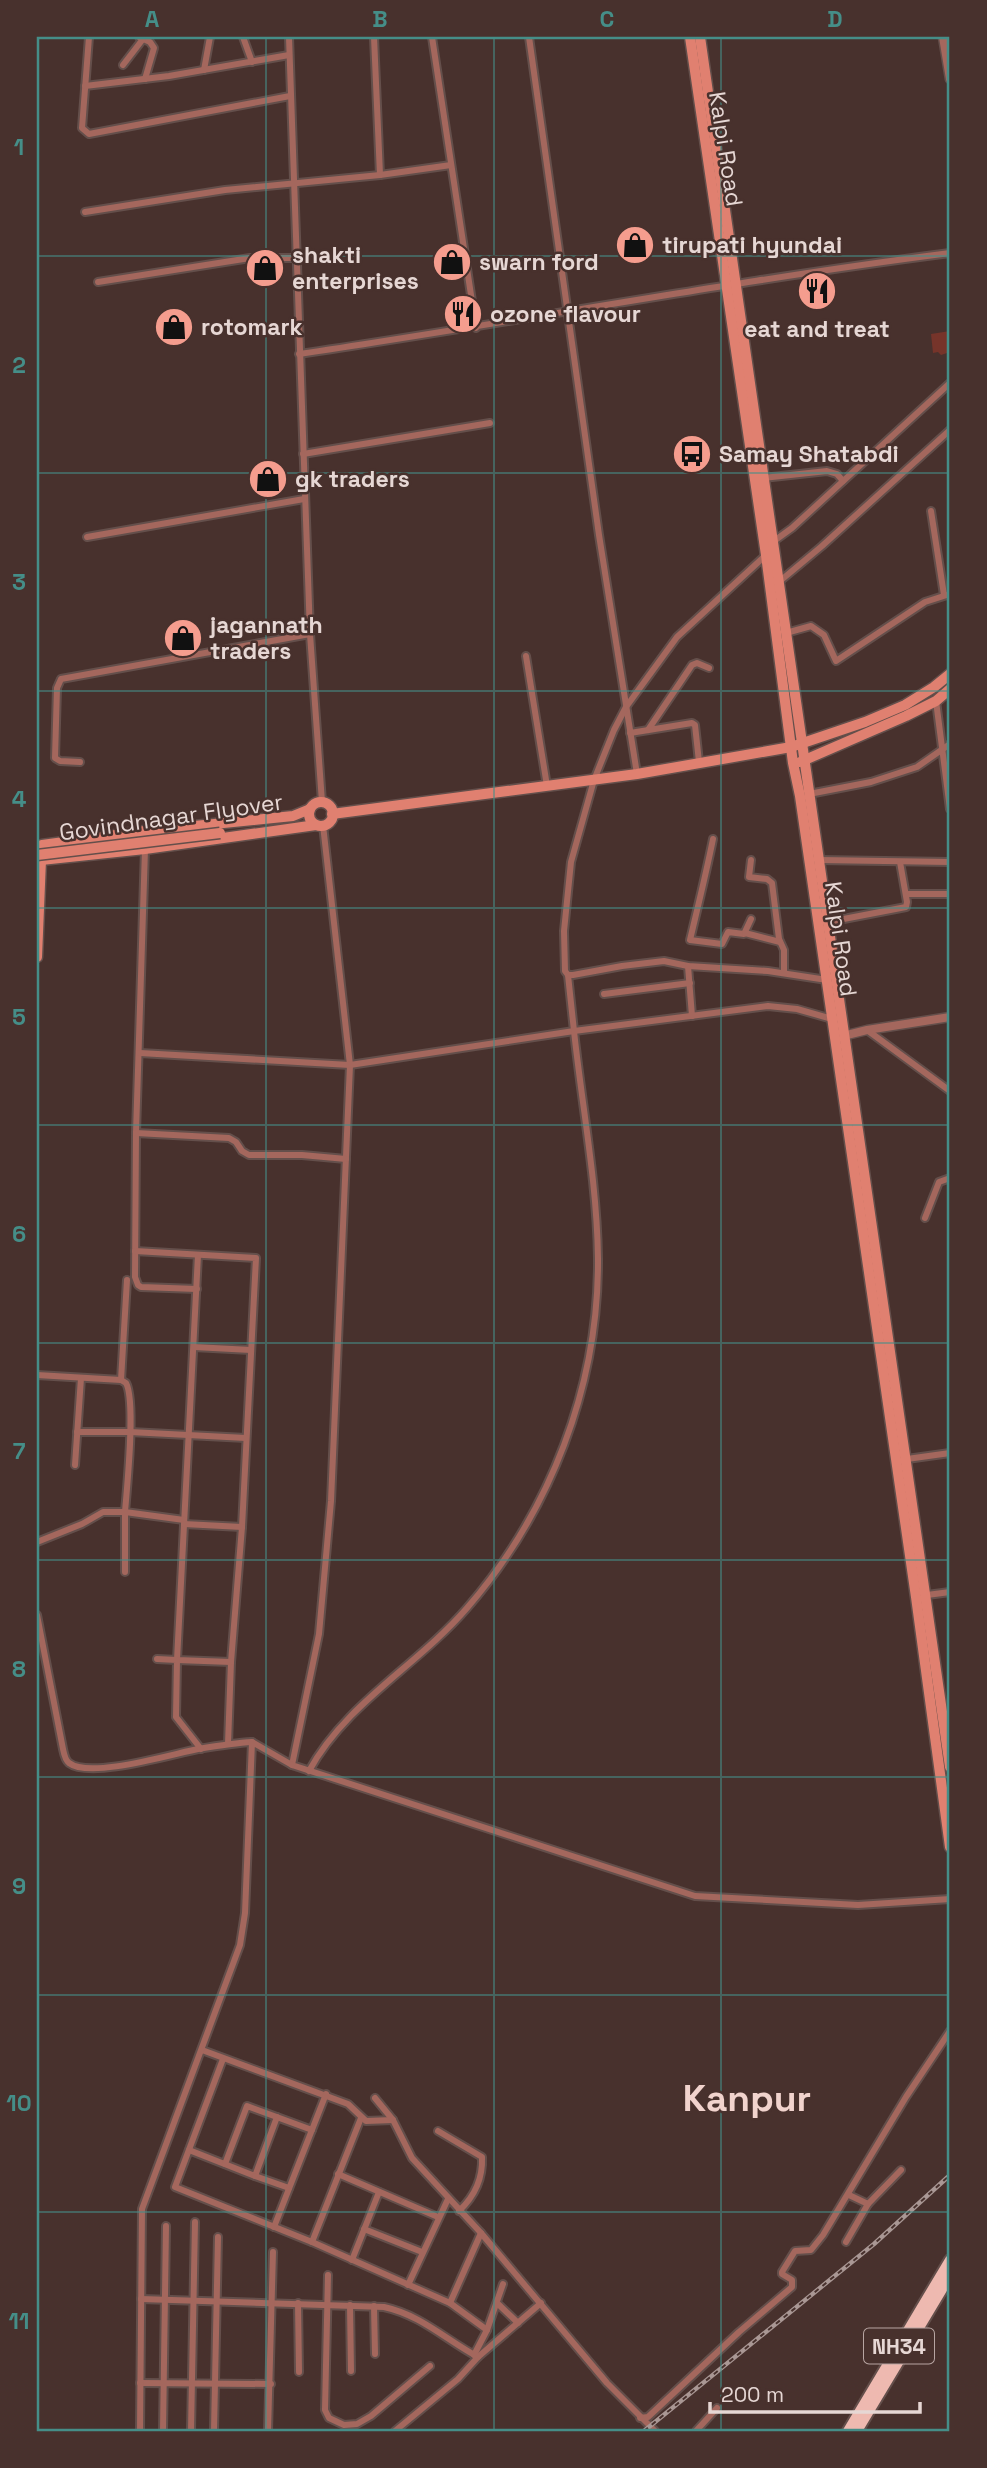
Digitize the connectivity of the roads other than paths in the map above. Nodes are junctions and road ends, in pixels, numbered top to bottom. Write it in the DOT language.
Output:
graph roads {
  1 [pos="89,37"];
  2 [pos="210,37"];
  3 [pos="243,37"];
  4 [pos="289,37"];
  5 [pos="374,37"];
  6 [pos="432,37"];
  7 [pos="529,37"];
  8 [pos="690,37"];
  9 [pos="700,37"];
  10 [pos="943,37"];
  11 [pos="141,38"];
  12 [pos="289,55"];
  13 [pos="252,62"];
  14 [pos="123,65"];
  15 [pos="204,70"];
  16 [pos="145,79"];
  17 [pos="950,79"];
  18 [pos="85,86"];
  19 [pos="290,96"];
  20 [pos="451,164"];
  21 [pos="380,175"];
  22 [pos="293,185"];
  23 [pos="85,212"];
  24 [pos="950,253"];
  25 [pos="296,258"];
  26 [pos="98,282"];
  27 [pos="732,285"];
  28 [pos="568,312"];
  29 [pos="476,328"];
  30 [pos="299,354"];
  31 [pos="950,383"];
  32 [pos="490,423"];
  33 [pos="950,430"];
  34 [pos="303,454"];
  35 [pos="763,478"];
  36 [pos="843,481"];
  37 [pos="304,499"];
  38 [pos="931,511"];
  39 [pos="87,537"];
  40 [pos="774,541"];
  41 [pos="766,555"];
  42 [pos="780,581"];
  43 [pos="947,595"];
  44 [pos="786,633"];
  45 [pos="310,634"];
  46 [pos="526,656"];
  47 [pos="709,668"];
  48 [pos="950,674"];
  49 [pos="950,689"];
  50 [pos="936,701"];
  51 [pos="626,707"];
  52 [pos="648,730"];
  53 [pos="630,733"];
  54 [pos="802,744"];
  55 [pos="950,744"];
  56 [pos="791,747"];
  57 [pos="943,749"];
  58 [pos="80,762"];
  59 [pos="699,762"];
  60 [pos="798,762"];
  61 [pos="637,774"];
  62 [pos="594,780"];
  63 [pos="547,786"];
  64 [pos="805,795"];
  65 [pos="322,802"];
  66 [pos="950,809"];
  67 [pos="332,814"];
  68 [pos="314,819"];
  69 [pos="712,839"];
  70 [pos="145,849"];
  71 [pos="39,857"];
  72 [pos="751,860"];
  73 [pos="819,860"];
  74 [pos="900,862"];
  75 [pos="950,862"];
  76 [pos="906,894"];
  77 [pos="950,894"];
  78 [pos="751,919"];
  79 [pos="828,922"];
  80 [pos="745,933"];
  81 [pos="780,942"];
  82 [pos="37,957"];
  83 [pos="688,966"];
  84 [pos="784,973"];
  85 [pos="568,975"];
  86 [pos="827,980"];
  87 [pos="690,984"];
  88 [pos="604,994"];
  89 [pos="692,1016"];
  90 [pos="950,1017"];
  91 [pos="837,1018"];
  92 [pos="867,1030"];
  93 [pos="574,1031"];
  94 [pos="840,1037"];
  95 [pos="140,1053"];
  96 [pos="350,1065"];
  97 [pos="950,1091"];
  98 [pos="136,1133"];
  99 [pos="346,1160"];
  100 [pos="950,1178"];
  101 [pos="925,1218"];
  102 [pos="135,1251"];
  103 [pos="198,1255"];
  104 [pos="127,1280"];
  105 [pos="197,1289"];
  106 [pos="194,1347"];
  107 [pos="251,1350"];
  108 [pos="37,1375"];
  109 [pos="81,1378"];
  110 [pos="121,1380"];
  111 [pos="130,1432"];
  112 [pos="77,1433"];
  113 [pos="189,1434"];
  114 [pos="246,1438"];
  115 [pos="950,1453"];
  116 [pos="907,1459"];
  117 [pos="75,1465"];
  118 [pos="125,1512"];
  119 [pos="184,1522"];
  120 [pos="242,1527"];
  121 [pos="37,1542"];
  122 [pos="125,1572"];
  123 [pos="950,1592"];
  124 [pos="927,1595"];
  125 [pos="37,1615"];
  126 [pos="157,1659"];
  127 [pos="177,1660"];
  128 [pos="231,1662"];
  129 [pos="252,1742"];
  130 [pos="228,1744"];
  131 [pos="201,1749"];
  132 [pos="946,1761"];
  133 [pos="292,1765"];
  134 [pos="950,1767"];
  135 [pos="309,1771"];
  136 [pos="950,1847"];
  137 [pos="950,1899"];
  138 [pos="950,2031"];
  139 [pos="202,2050"];
  140 [pos="223,2059"];
  141 [pos="326,2094"];
  142 [pos="376,2098"];
  143 [pos="277,2117"];
  144 [pos="361,2118"];
  145 [pos="393,2120"];
  146 [pos="312,2130"];
  147 [pos="438,2131"];
  148 [pos="189,2150"];
  149 [pos="225,2164"];
  150 [pos="901,2170"];
  151 [pos="338,2174"];
  152 [pos="255,2176"];
  153 [pos="289,2188"];
  154 [pos="379,2192"];
  155 [pos="849,2195"];
  156 [pos="448,2199"];
  157 [pos="868,2204"];
  158 [pos="459,2211"];
  159 [pos="438,2217"];
  160 [pos="195,2222"];
  161 [pos="166,2226"];
  162 [pos="274,2227"];
  163 [pos="364,2229"];
  164 [pos="481,2233"];
  165 [pos="218,2236"];
  166 [pos="312,2242"];
  167 [pos="846,2242"];
  168 [pos="274,2252"];
  169 [pos="422,2252"];
  170 [pos="352,2260"];
  171 [pos="950,2260"];
  172 [pos="328,2275"];
  173 [pos="950,2276"];
  174 [pos="503,2284"];
  175 [pos="408,2285"];
  176 [pos="141,2299"];
  177 [pos="166,2300"];
  178 [pos="194,2300"];
  179 [pos="218,2301"];
  180 [pos="272,2303"];
  181 [pos="298,2303"];
  182 [pos="497,2303"];
  183 [pos="541,2303"];
  184 [pos="327,2304"];
  185 [pos="450,2304"];
  186 [pos="350,2305"];
  187 [pos="374,2306"];
  188 [pos="518,2323"];
  189 [pos="487,2330"];
  190 [pos="375,2354"];
  191 [pos="476,2356"];
  192 [pos="430,2366"];
  193 [pos="351,2371"];
  194 [pos="299,2372"];
  195 [pos="140,2383"];
  196 [pos="164,2383"];
  197 [pos="192,2383"];
  198 [pos="215,2383"];
  199 [pos="271,2384"];
  200 [pos="717,2408"];
  201 [pos="640,2418"];
  202 [pos="140,2431"];
  203 [pos="163,2431"];
  204 [pos="191,2431"];
  205 [pos="214,2431"];
  206 [pos="268,2431"];
  207 [pos="395,2431"];
  208 [pos="655,2431"];
  209 [pos="696,2431"];
  210 [pos="848,2431"];
  211 [pos="857,2431"];
  1 -- 18 [label="street"];
  2 -- 15 [label="street"];
  3 -- 13 [label="street"];
  4 -- 12 [label="street"];
  5 -- 21 [label="street"];
  6 -- 20 [label="street"];
  7 -- 28 [label="street"];
  8 -- 27 [label="main road, Kalpi Road"];
  9 -- 27 [label="main road, Kalpi Road"];
  10 -- 17 [label="street"];
  11 -- 14 [label="street"];
  11 -- 16 [label="street"];
  12 -- 13 [label="street"];
  12 -- 19 [label="street"];
  13 -- 15 [label="street"];
  15 -- 16 [label="street"];
  16 -- 18 [label="street"];
  18 -- 19 [label="street"];
  19 -- 22 [label="street"];
  20 -- 21 [label="street"];
  20 -- 29 [label="street"];
  21 -- 22 [label="street"];
  22 -- 23 [label="street"];
  22 -- 25 [label="street"];
  24 -- 27 [label="street"];
  25 -- 26 [label="street"];
  25 -- 30 [label="street"];
  27 -- 28 [label="street"];
  27 -- 35 [label="main road, Kalpi Road"];
  27 -- 41 [label="main road, Kalpi Road"];
  28 -- 29 [label="street"];
  28 -- 51 [label="street"];
  29 -- 30 [label="street"];
  30 -- 34 [label="street"];
  31 -- 36 [label="street"];
  32 -- 34 [label="street"];
  33 -- 42 [label="street"];
  34 -- 37 [label="street"];
  35 -- 36 [label="street"];
  35 -- 40 [label="main road, Kalpi Road"];
  36 -- 40 [label="street"];
  37 -- 39 [label="street"];
  37 -- 45 [label="street"];
  38 -- 43 [label="street"];
  40 -- 42 [label="main road, Kalpi Road"];
  41 -- 51 [label="street"];
  41 -- 56 [label="main road, Kalpi Road"];
  42 -- 44 [label="main road, Kalpi Road"];
  43 -- 44 [label="street"];
  44 -- 54 [label="main road, Kalpi Road"];
  45 -- 58 [label="street"];
  45 -- 65 [label="street"];
  46 -- 63 [label="street"];
  47 -- 52 [label="street"];
  48 -- 54 [label="main road"];
  49 -- 50 [label="main road"];
  50 -- 57 [label="street"];
  50 -- 60 [label="main road"];
  51 -- 53 [label="street"];
  51 -- 62 [label="street"];
  52 -- 53 [label="street"];
  52 -- 59 [label="street"];
  53 -- 61 [label="street"];
  54 -- 56 [label="main road"];
  54 -- 60 [label="main road, Kalpi Road"];
  55 -- 57 [label="street"];
  56 -- 59 [label="main road"];
  56 -- 60 [label="main road, Kalpi Road"];
  57 -- 64 [label="street"];
  57 -- 66 [label="street"];
  59 -- 61 [label="main road"];
  60 -- 64 [label="main road, Kalpi Road"];
  61 -- 62 [label="main road"];
  62 -- 63 [label="main road"];
  62 -- 85 [label="street"];
  63 -- 67 [label="main road"];
  64 -- 73 [label="main road, Kalpi Road"];
  64 -- 86 [label="main road, Kalpi Road"];
  65 -- 67 [label="main road"];
  65 -- 68 [label="main road"];
  67 -- 68 [label="main road"];
  68 -- 70 [label="main road"];
  68 -- 71 [label="main road, Govindnagar Flyover, bridge"];
  68 -- 71 [label="main road"];
  68 -- 96 [label="street"];
  69 -- 80 [label="street"];
  70 -- 71 [label="main road"];
  70 -- 95 [label="street"];
  71 -- 82 [label="main road, Govindnagar Flyover"];
  72 -- 81 [label="street"];
  73 -- 74 [label="street"];
  73 -- 79 [label="main road, Kalpi Road"];
  74 -- 75 [label="street"];
  74 -- 76 [label="street"];
  76 -- 77 [label="street"];
  76 -- 79 [label="street"];
  78 -- 80 [label="street"];
  79 -- 91 [label="main road, Kalpi Road"];
  80 -- 81 [label="street"];
  81 -- 84 [label="street"];
  83 -- 84 [label="street"];
  83 -- 85 [label="street"];
  83 -- 87 [label="street"];
  84 -- 86 [label="street"];
  85 -- 93 [label="street"];
  86 -- 91 [label="main road, Kalpi Road"];
  87 -- 88 [label="street"];
  87 -- 89 [label="street"];
  89 -- 91 [label="street"];
  89 -- 93 [label="street"];
  90 -- 92 [label="street"];
  91 -- 94 [label="main road, Kalpi Road"];
  92 -- 94 [label="street"];
  92 -- 97 [label="street"];
  93 -- 96 [label="street"];
  93 -- 135 [label="street"];
  94 -- 116 [label="main road, Kalpi Road"];
  94 -- 132 [label="main road, Kalpi Road"];
  95 -- 96 [label="street"];
  95 -- 98 [label="street"];
  96 -- 99 [label="street"];
  98 -- 99 [label="street"];
  98 -- 102 [label="street"];
  99 -- 133 [label="street"];
  100 -- 101 [label="street"];
  102 -- 103 [label="street"];
  102 -- 105 [label="street"];
  103 -- 105 [label="street"];
  103 -- 107 [label="street"];
  104 -- 110 [label="street"];
  105 -- 106 [label="street"];
  106 -- 107 [label="street"];
  106 -- 113 [label="street"];
  107 -- 114 [label="street"];
  108 -- 109 [label="street"];
  109 -- 110 [label="street"];
  109 -- 112 [label="street"];
  110 -- 111 [label="street"];
  111 -- 112 [label="street"];
  111 -- 113 [label="street"];
  111 -- 118 [label="street"];
  112 -- 117 [label="street"];
  113 -- 114 [label="street"];
  113 -- 119 [label="street"];
  114 -- 120 [label="street"];
  115 -- 116 [label="street"];
  116 -- 124 [label="main road, Kalpi Road"];
  118 -- 119 [label="street"];
  118 -- 121 [label="street"];
  118 -- 122 [label="street"];
  119 -- 120 [label="street"];
  119 -- 127 [label="street"];
  120 -- 128 [label="street"];
  123 -- 124 [label="street"];
  124 -- 132 [label="main road, Kalpi Road"];
  125 -- 131 [label="street"];
  126 -- 127 [label="street"];
  127 -- 128 [label="street"];
  127 -- 131 [label="street"];
  128 -- 130 [label="street"];
  129 -- 130 [label="street"];
  129 -- 133 [label="street"];
  129 -- 139 [label="street"];
  130 -- 131 [label="street"];
  132 -- 134 [label="main road, Kalpi Road"];
  132 -- 136 [label="main road, Kalpi Road"];
  133 -- 135 [label="street"];
  135 -- 137 [label="street"];
  138 -- 155 [label="street"];
  139 -- 140 [label="street"];
  139 -- 176 [label="street"];
  140 -- 141 [label="street"];
  140 -- 148 [label="street"];
  141 -- 144 [label="street"];
  141 -- 146 [label="street"];
  142 -- 145 [label="street"];
  143 -- 146 [label="street"];
  143 -- 149 [label="street"];
  143 -- 152 [label="street"];
  144 -- 145 [label="street"];
  144 -- 151 [label="street"];
  145 -- 156 [label="street"];
  146 -- 153 [label="street"];
  147 -- 158 [label="street"];
  148 -- 149 [label="street"];
  148 -- 162 [label="street"];
  149 -- 152 [label="street"];
  150 -- 157 [label="street"];
  151 -- 154 [label="street"];
  151 -- 166 [label="street"];
  152 -- 153 [label="street"];
  153 -- 162 [label="street"];
  154 -- 159 [label="street"];
  154 -- 163 [label="street"];
  155 -- 157 [label="street"];
  155 -- 201 [label="street"];
  156 -- 158 [label="street"];
  156 -- 159 [label="street"];
  157 -- 167 [label="street"];
  158 -- 164 [label="street"];
  159 -- 169 [label="street"];
  160 -- 178 [label="street"];
  161 -- 177 [label="street"];
  162 -- 166 [label="street"];
  163 -- 169 [label="street"];
  163 -- 170 [label="street"];
  164 -- 183 [label="street"];
  164 -- 185 [label="street"];
  165 -- 179 [label="street"];
  166 -- 170 [label="street"];
  168 -- 180 [label="street"];
  169 -- 175 [label="street"];
  170 -- 175 [label="street"];
  171 -- 210 [label="highway, NH34"];
  172 -- 184 [label="street"];
  173 -- 211 [label="highway, NH34"];
  174 -- 182 [label="street"];
  175 -- 185 [label="street"];
  176 -- 177 [label="street"];
  176 -- 195 [label="street"];
  177 -- 178 [label="street"];
  177 -- 196 [label="street"];
  178 -- 179 [label="street"];
  178 -- 197 [label="street"];
  179 -- 180 [label="street"];
  179 -- 198 [label="street"];
  180 -- 181 [label="street"];
  180 -- 199 [label="street"];
  181 -- 184 [label="street"];
  181 -- 194 [label="street"];
  182 -- 188 [label="street"];
  182 -- 189 [label="street"];
  183 -- 188 [label="street"];
  183 -- 201 [label="street"];
  184 -- 186 [label="street"];
  184 -- 192 [label="street"];
  185 -- 189 [label="street"];
  186 -- 187 [label="street"];
  186 -- 193 [label="street"];
  187 -- 190 [label="street"];
  187 -- 191 [label="street"];
  188 -- 191 [label="street"];
  189 -- 191 [label="street"];
  191 -- 207 [label="street"];
  195 -- 196 [label="street"];
  195 -- 202 [label="street"];
  196 -- 197 [label="street"];
  196 -- 203 [label="street"];
  197 -- 198 [label="street"];
  197 -- 204 [label="street"];
  198 -- 199 [label="street"];
  198 -- 205 [label="street"];
  199 -- 206 [label="street"];
  200 -- 209 [label="street"];
  201 -- 208 [label="street"];
}
